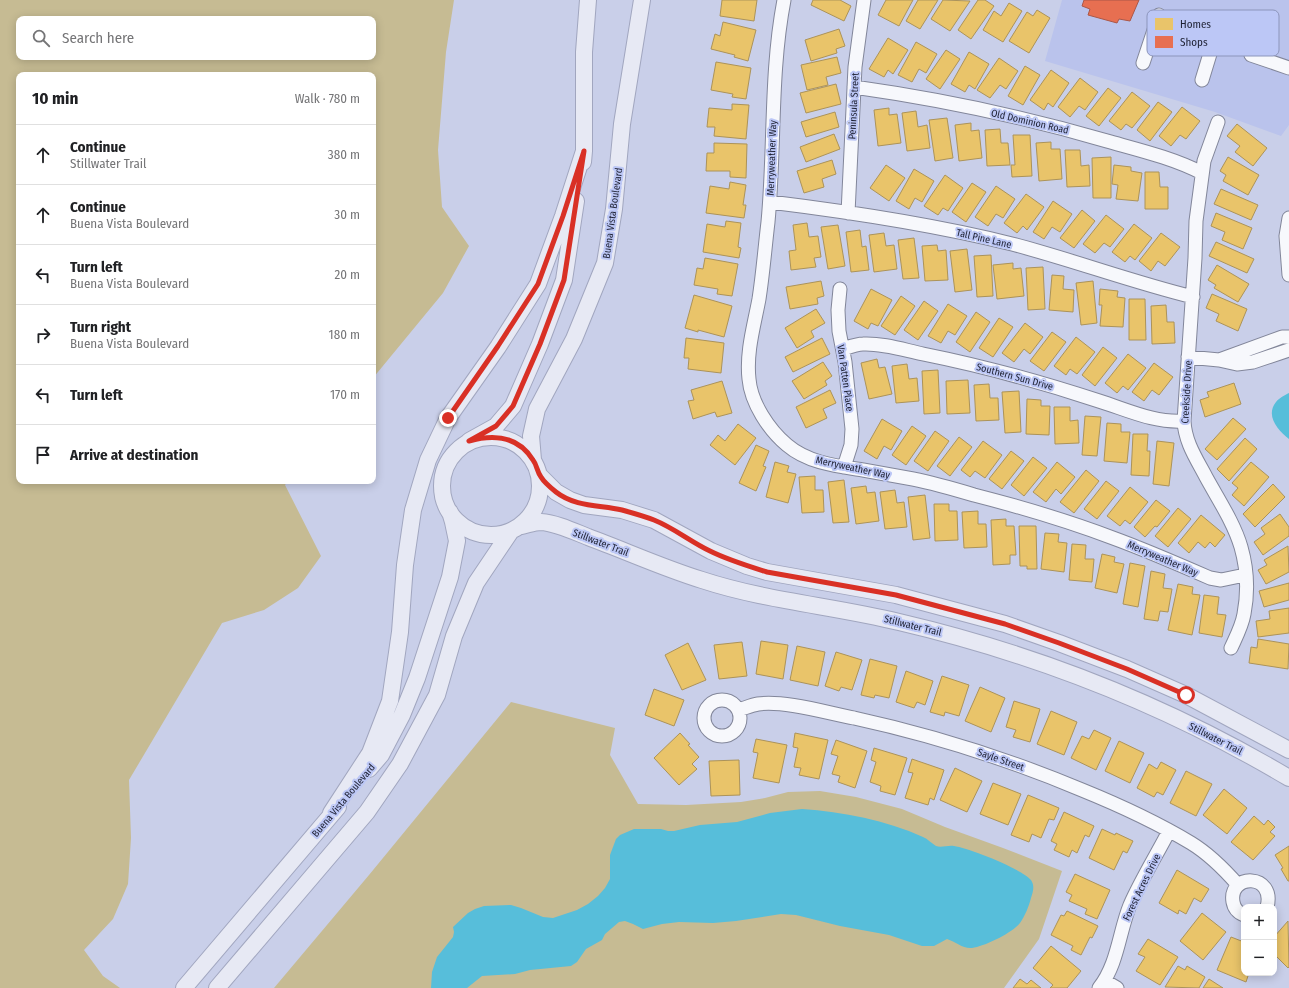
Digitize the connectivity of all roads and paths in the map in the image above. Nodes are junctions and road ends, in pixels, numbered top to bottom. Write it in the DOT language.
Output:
graph roads {
  1 [pos="588,0"];
  2 [pos="642,0"];
  3 [pos="784,0"];
  4 [pos="864,0"];
  5 [pos="1147,50"];
  6 [pos="1210,56"];
  7 [pos="1254,56"];
  8 [pos="1143,63"];
  9 [pos="1289,68"];
  10 [pos="1202,80"];
  11 [pos="854,87"];
  12 [pos="1218,122"];
  13 [pos="584,151"];
  14 [pos="1202,174"];
  15 [pos="770,202"];
  16 [pos="848,213"];
  17 [pos="1289,218"];
  18 [pos="1289,275"];
  19 [pos="840,289"];
  20 [pos="1193,297"];
  21 [pos="1289,337"];
  22 [pos="843,349"];
  23 [pos="1289,350"];
  24 [pos="1188,357"];
  25 [pos="1219,360"];
  26 [pos="1184,420"];
  27 [pos="469,441"];
  28 [pos="533,460"];
  29 [pos="844,467"];
  30 [pos="540,476"];
  31 [pos="450,512"];
  32 [pos="516,529"];
  33 [pos="1245,575"];
  34 [pos="1231,648"];
  35 [pos="738,710"];
  36 [pos="1289,750"];
  37 [pos="1289,778"];
  38 [pos="331,813"];
  39 [pos="1168,831"];
  40 [pos="1238,885"];
  41 [pos="1268,904"];
  42 [pos="1241,914"];
  43 [pos="1102,984"];
  44 [pos="184,988"];
  45 [pos="217,988"];
  46 [pos="1117,988"];
  1 -- 13 [label="main road, Buena Vista Boulevard"];
  2 -- 28 [label="main road, Buena Vista Boulevard"];
  3 -- 15 [label="street, Merryweather Way"];
  4 -- 11 [label="street, Peninsula Street"];
  5 -- 8 [label="street"];
  6 -- 10 [label="street"];
  7 -- 9 [label="street"];
  11 -- 14 [label="street, Old Dominion Road"];
  11 -- 16 [label="street, Peninsula Street"];
  12 -- 14 [label="street, Creekside Drive"];
  13 -- 27 [label="main road, Buena Vista Boulevard"];
  13 -- 38 [label="main road"];
  14 -- 20 [label="street, Creekside Drive"];
  15 -- 16 [label="street, Tall Pine Lane"];
  15 -- 29 [label="street, Merryweather Way"];
  16 -- 20 [label="street, Tall Pine Lane"];
  17 -- 18 [label="street"];
  19 -- 22 [label="street, Van Patten Place"];
  20 -- 24 [label="street, Creekside Drive"];
  21 -- 25 [label="street"];
  22 -- 26 [label="street, Southern Sun Drive"];
  22 -- 29 [label="street, Van Patten Place"];
  23 -- 25 [label="street"];
  24 -- 25 [label="street"];
  24 -- 26 [label="street, Creekside Drive"];
  26 -- 33 [label="street, Creekside Drive"];
  27 -- 28 [label="main road, Buena Vista Boulevard"];
  27 -- 31 [label="main road, Buena Vista Boulevard"];
  28 -- 30 [label="main road, Buena Vista Boulevard"];
  29 -- 33 [label="street, Merryweather Way"];
  30 -- 32 [label="main road, Buena Vista Boulevard"];
  30 -- 36 [label="main road"];
  31 -- 32 [label="main road, Buena Vista Boulevard"];
  31 -- 38 [label="main road, Buena Vista Boulevard"];
  32 -- 37 [label="main road, Stillwater Trail"];
  32 -- 45 [label="main road, Buena Vista Boulevard"];
  33 -- 34 [label="street, Creekside Drive"];
  35 -- 39 [label="street, Sayle Street"];
  38 -- 44 [label="main road, Buena Vista Boulevard"];
  39 -- 40 [label="street, Sayle Street"];
  39 -- 43 [label="street, Forest Acres Drive"];
  40 -- 41 [label="street"];
  40 -- 42 [label="street"];
  43 -- 46 [label="street"];
}
